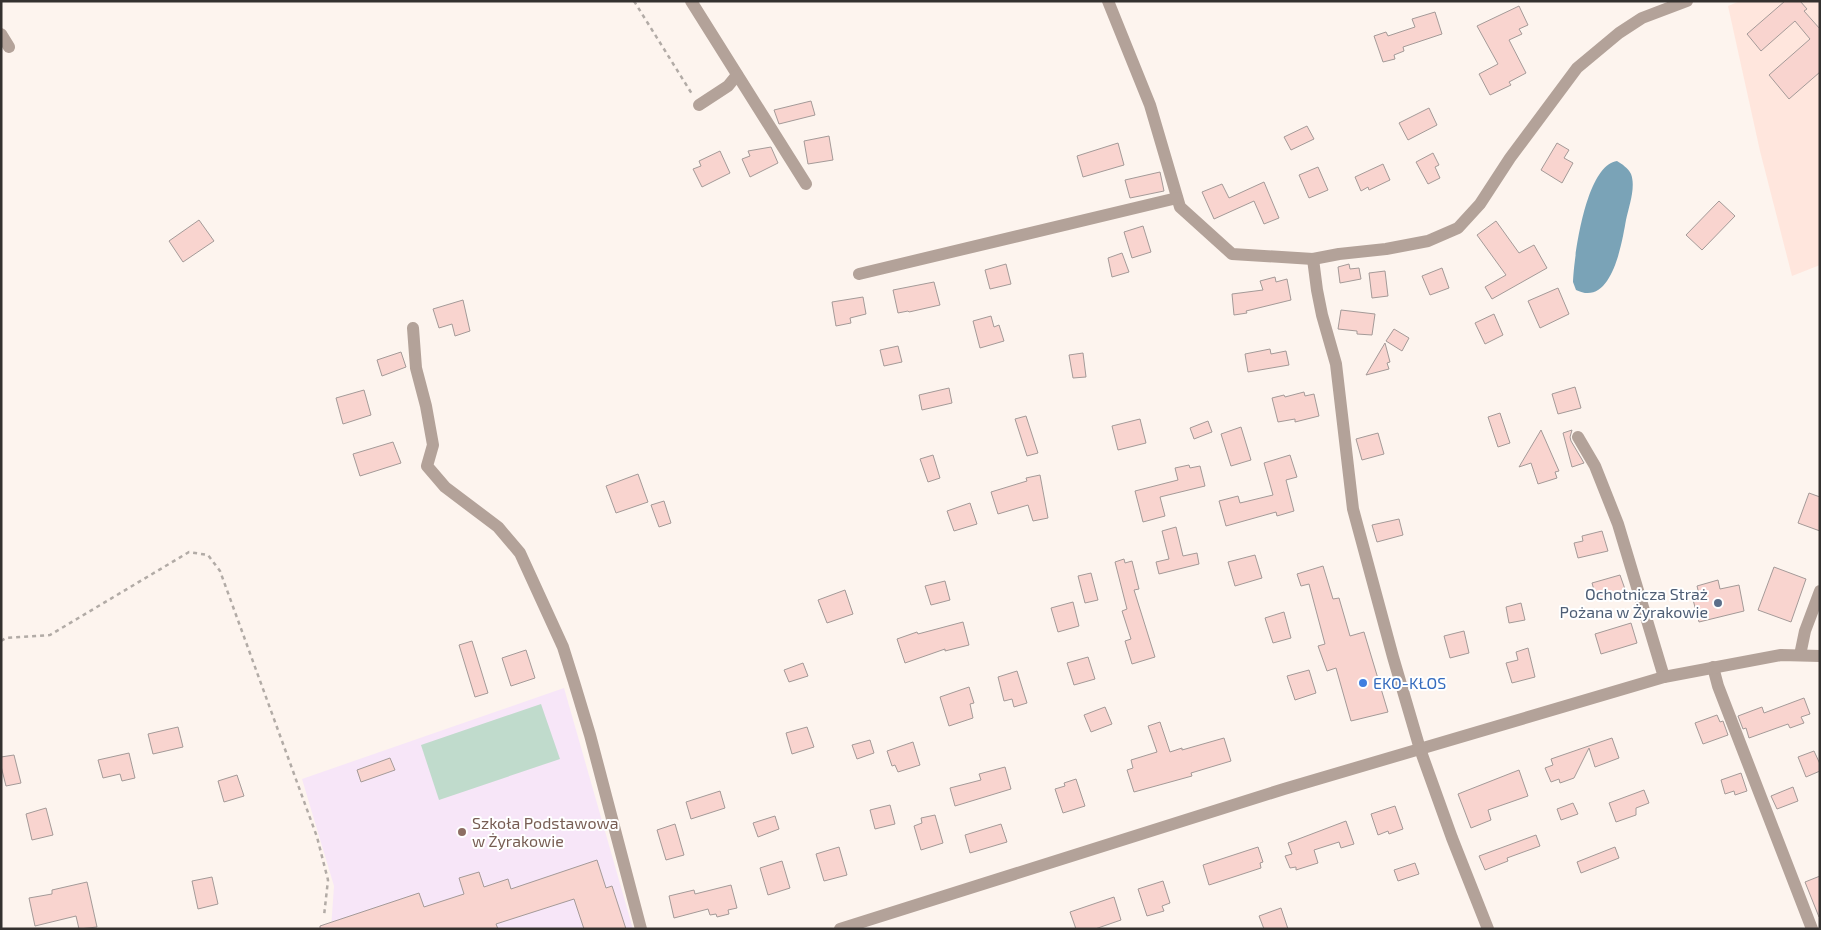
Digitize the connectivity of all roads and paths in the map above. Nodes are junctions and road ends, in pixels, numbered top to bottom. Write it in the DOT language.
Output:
graph roads {
  1 [pos="634,1"];
  2 [pos="691,1"];
  3 [pos="1108,1"];
  4 [pos="1687,1"];
  5 [pos="1,34"];
  6 [pos="9,47"];
  7 [pos="737,75"];
  8 [pos="699,105"];
  9 [pos="806,184"];
  10 [pos="1177,198"];
  11 [pos="1313,259"];
  12 [pos="859,274"];
  13 [pos="414,328"];
  14 [pos="1578,437"];
  15 [pos="1820,591"];
  16 [pos="1,641"];
  17 [pos="1800,655"];
  18 [pos="1820,656"];
  19 [pos="1713,667"];
  20 [pos="1664,677"];
  21 [pos="1420,749"];
  22 [pos="324,916"];
  23 [pos="641,929"];
  24 [pos="840,929"];
  25 [pos="1488,929"];
  26 [pos="1812,929"];
  1 -- 8 [label="path"];
  2 -- 7 [label="street"];
  3 -- 10 [label="street"];
  4 -- 11 [label="street"];
  5 -- 6 [label="street"];
  7 -- 8 [label="street"];
  7 -- 9 [label="street"];
  10 -- 11 [label="street"];
  10 -- 12 [label="street"];
  11 -- 21 [label="street"];
  13 -- 23 [label="street"];
  14 -- 20 [label="street"];
  15 -- 17 [label="street"];
  16 -- 22 [label="path"];
  17 -- 18 [label="street"];
  17 -- 19 [label="street"];
  19 -- 20 [label="street"];
  19 -- 26 [label="street"];
  20 -- 21 [label="street"];
  21 -- 24 [label="street"];
  21 -- 25 [label="street"];
}
